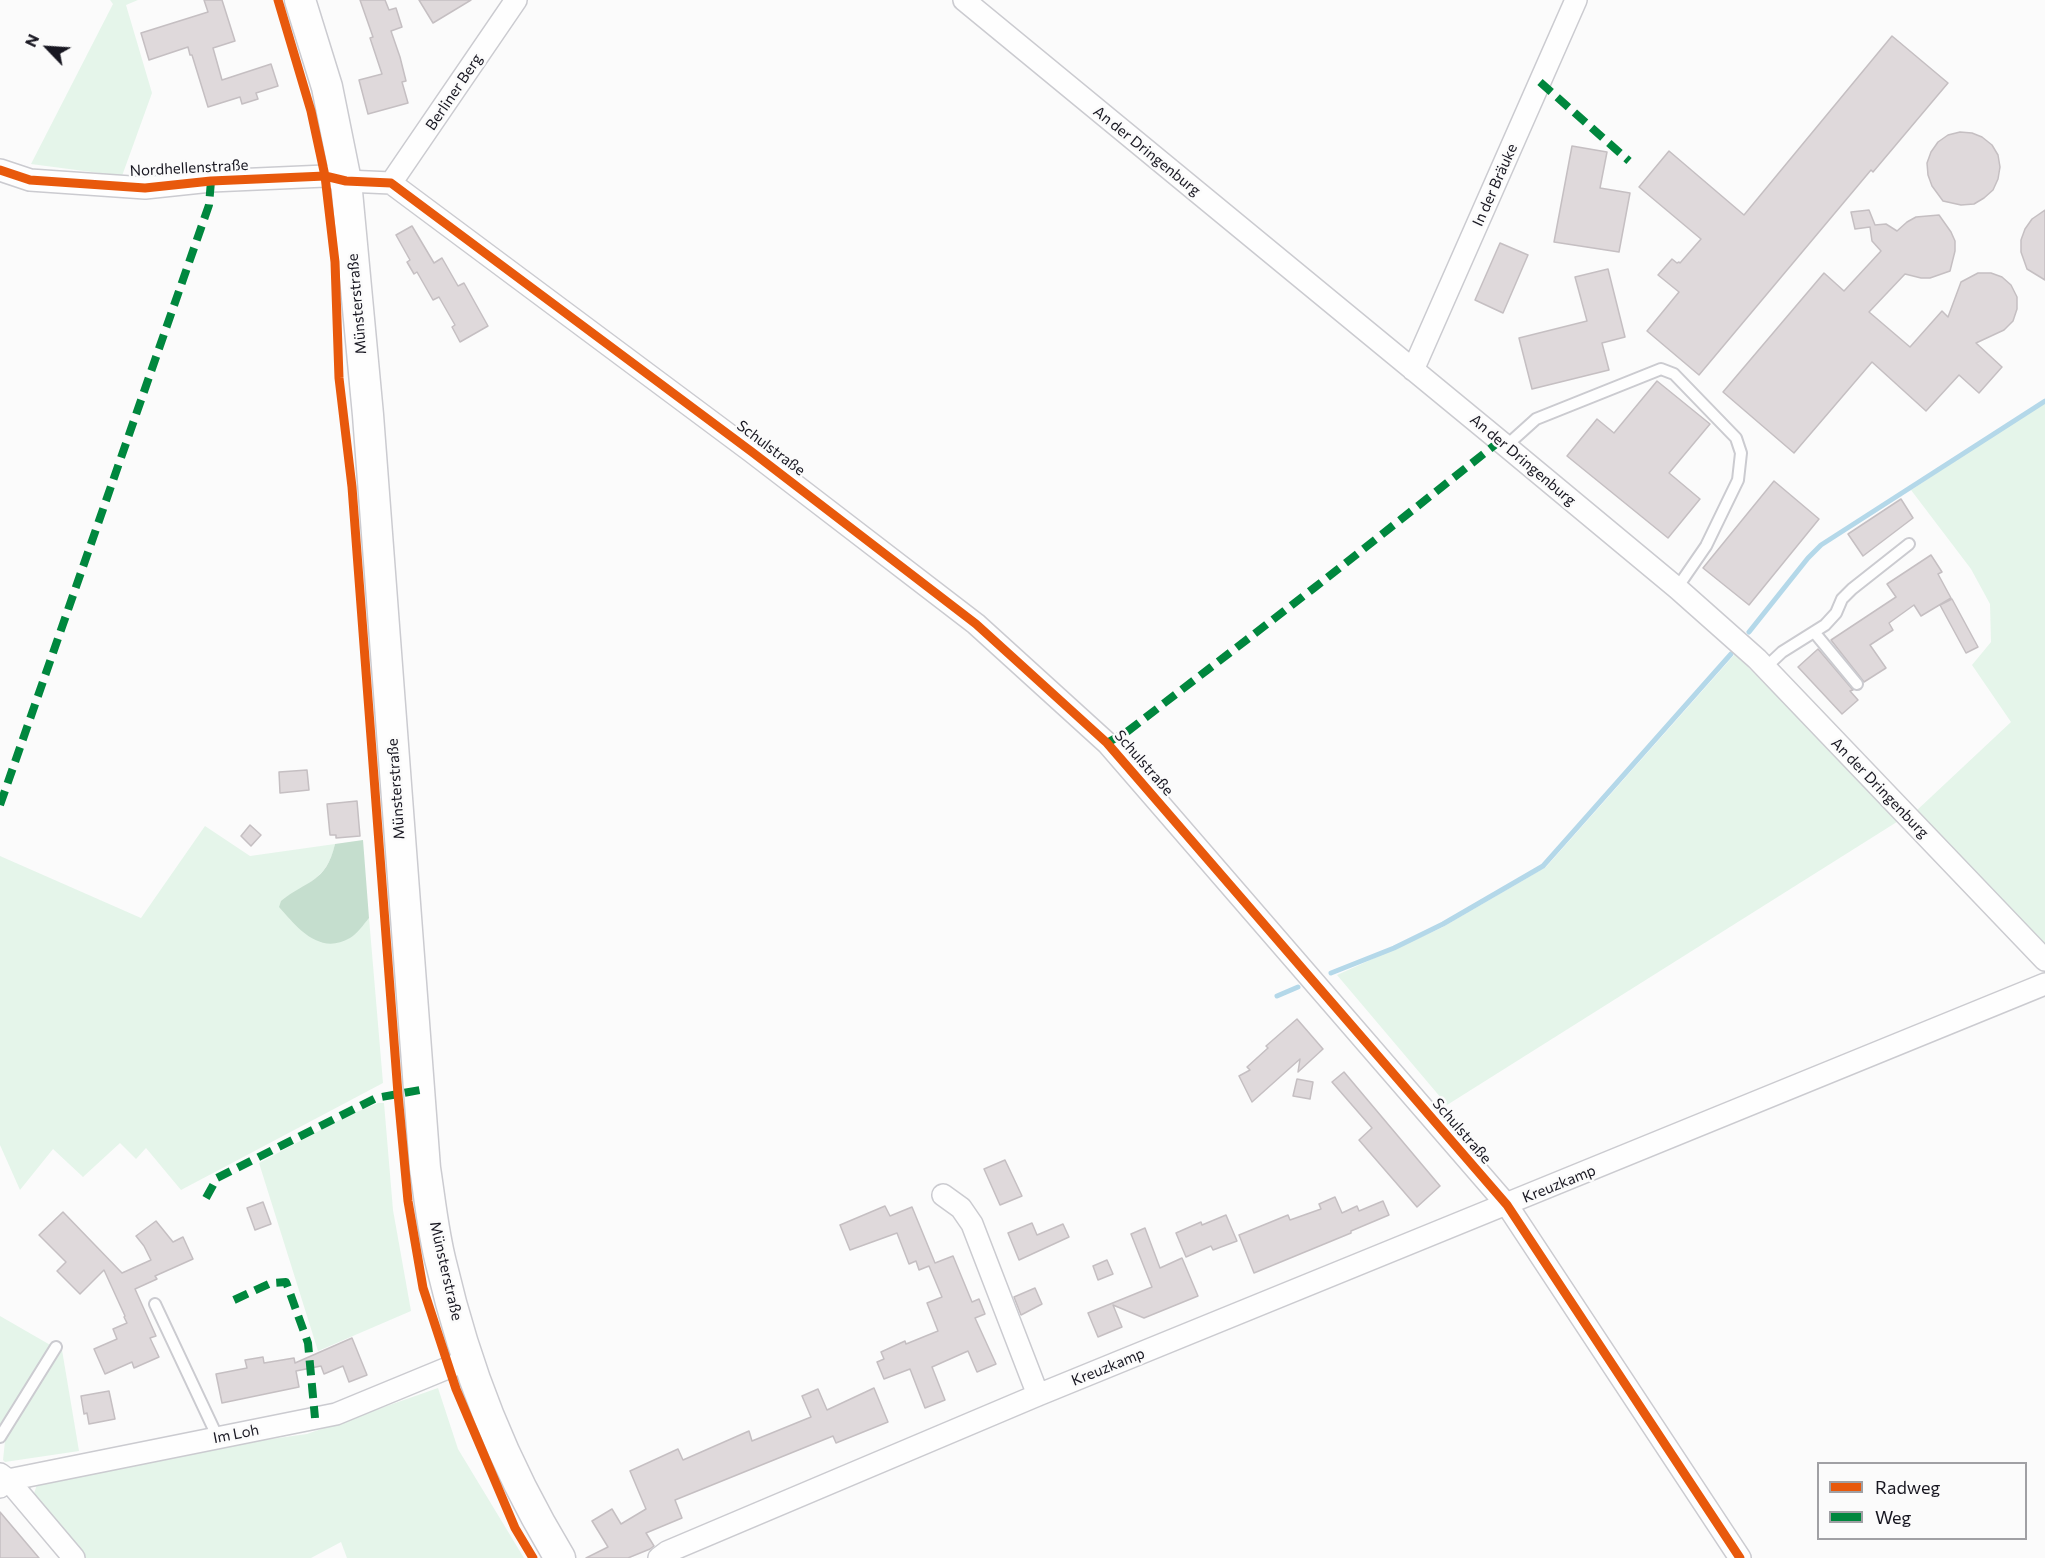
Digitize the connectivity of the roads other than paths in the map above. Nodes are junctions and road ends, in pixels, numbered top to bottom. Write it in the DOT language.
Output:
graph roads {
  1 [pos="300,0"];
  2 [pos="516,0"];
  3 [pos="964,0"];
  4 [pos="1576,0"];
  5 [pos="0,170"];
  6 [pos="346,181"];
  7 [pos="392,183"];
  8 [pos="1413,370"];
  9 [pos="1506,446"];
  10 [pos="1910,543"];
  11 [pos="1677,588"];
  12 [pos="1814,632"];
  13 [pos="1765,668"];
  14 [pos="1857,684"];
  15 [pos="2045,960"];
  16 [pos="2045,984"];
  17 [pos="943,1195"];
  18 [pos="1507,1205"];
  19 [pos="155,1304"];
  20 [pos="56,1347"];
  21 [pos="467,1360"];
  22 [pos="1038,1395"];
  23 [pos="0,1437"];
  24 [pos="218,1438"];
  25 [pos="3,1480"];
  26 [pos="74,1558"];
  27 [pos="560,1558"];
  28 [pos="659,1558"];
  29 [pos="1740,1558"];
  1 -- 6 [label="main road, Münsterstraße"];
  2 -- 7 [label="street, Berliner Berg"];
  3 -- 8 [label="street, An der Dringenburg"];
  4 -- 8 [label="street, In der Bräuke"];
  5 -- 6 [label="street, Nordhellenstraße"];
  6 -- 7 [label="street"];
  6 -- 21 [label="main road, Münsterstraße"];
  7 -- 18 [label="street, Schulstraße"];
  8 -- 9 [label="street, An der Dringenburg"];
  9 -- 11 [label="street, An der Dringenburg"];
  9 -- 11 [label="lane"];
  10 -- 12 [label="lane"];
  11 -- 13 [label="street, An der Dringenburg"];
  12 -- 13 [label="lane"];
  12 -- 14 [label="lane"];
  13 -- 15 [label="street, An der Dringenburg"];
  16 -- 18 [label="street, Kreuzkamp"];
  17 -- 22 [label="street"];
  18 -- 22 [label="street, Kreuzkamp"];
  18 -- 29 [label="street, Schulstraße"];
  19 -- 24 [label="lane"];
  20 -- 23 [label="lane"];
  21 -- 24 [label="street, Im Loh"];
  21 -- 27 [label="main road, Münsterstraße"];
  22 -- 28 [label="street, Kreuzkamp"];
  24 -- 25 [label="street, Im Loh"];
  25 -- 26 [label="street"];
}
